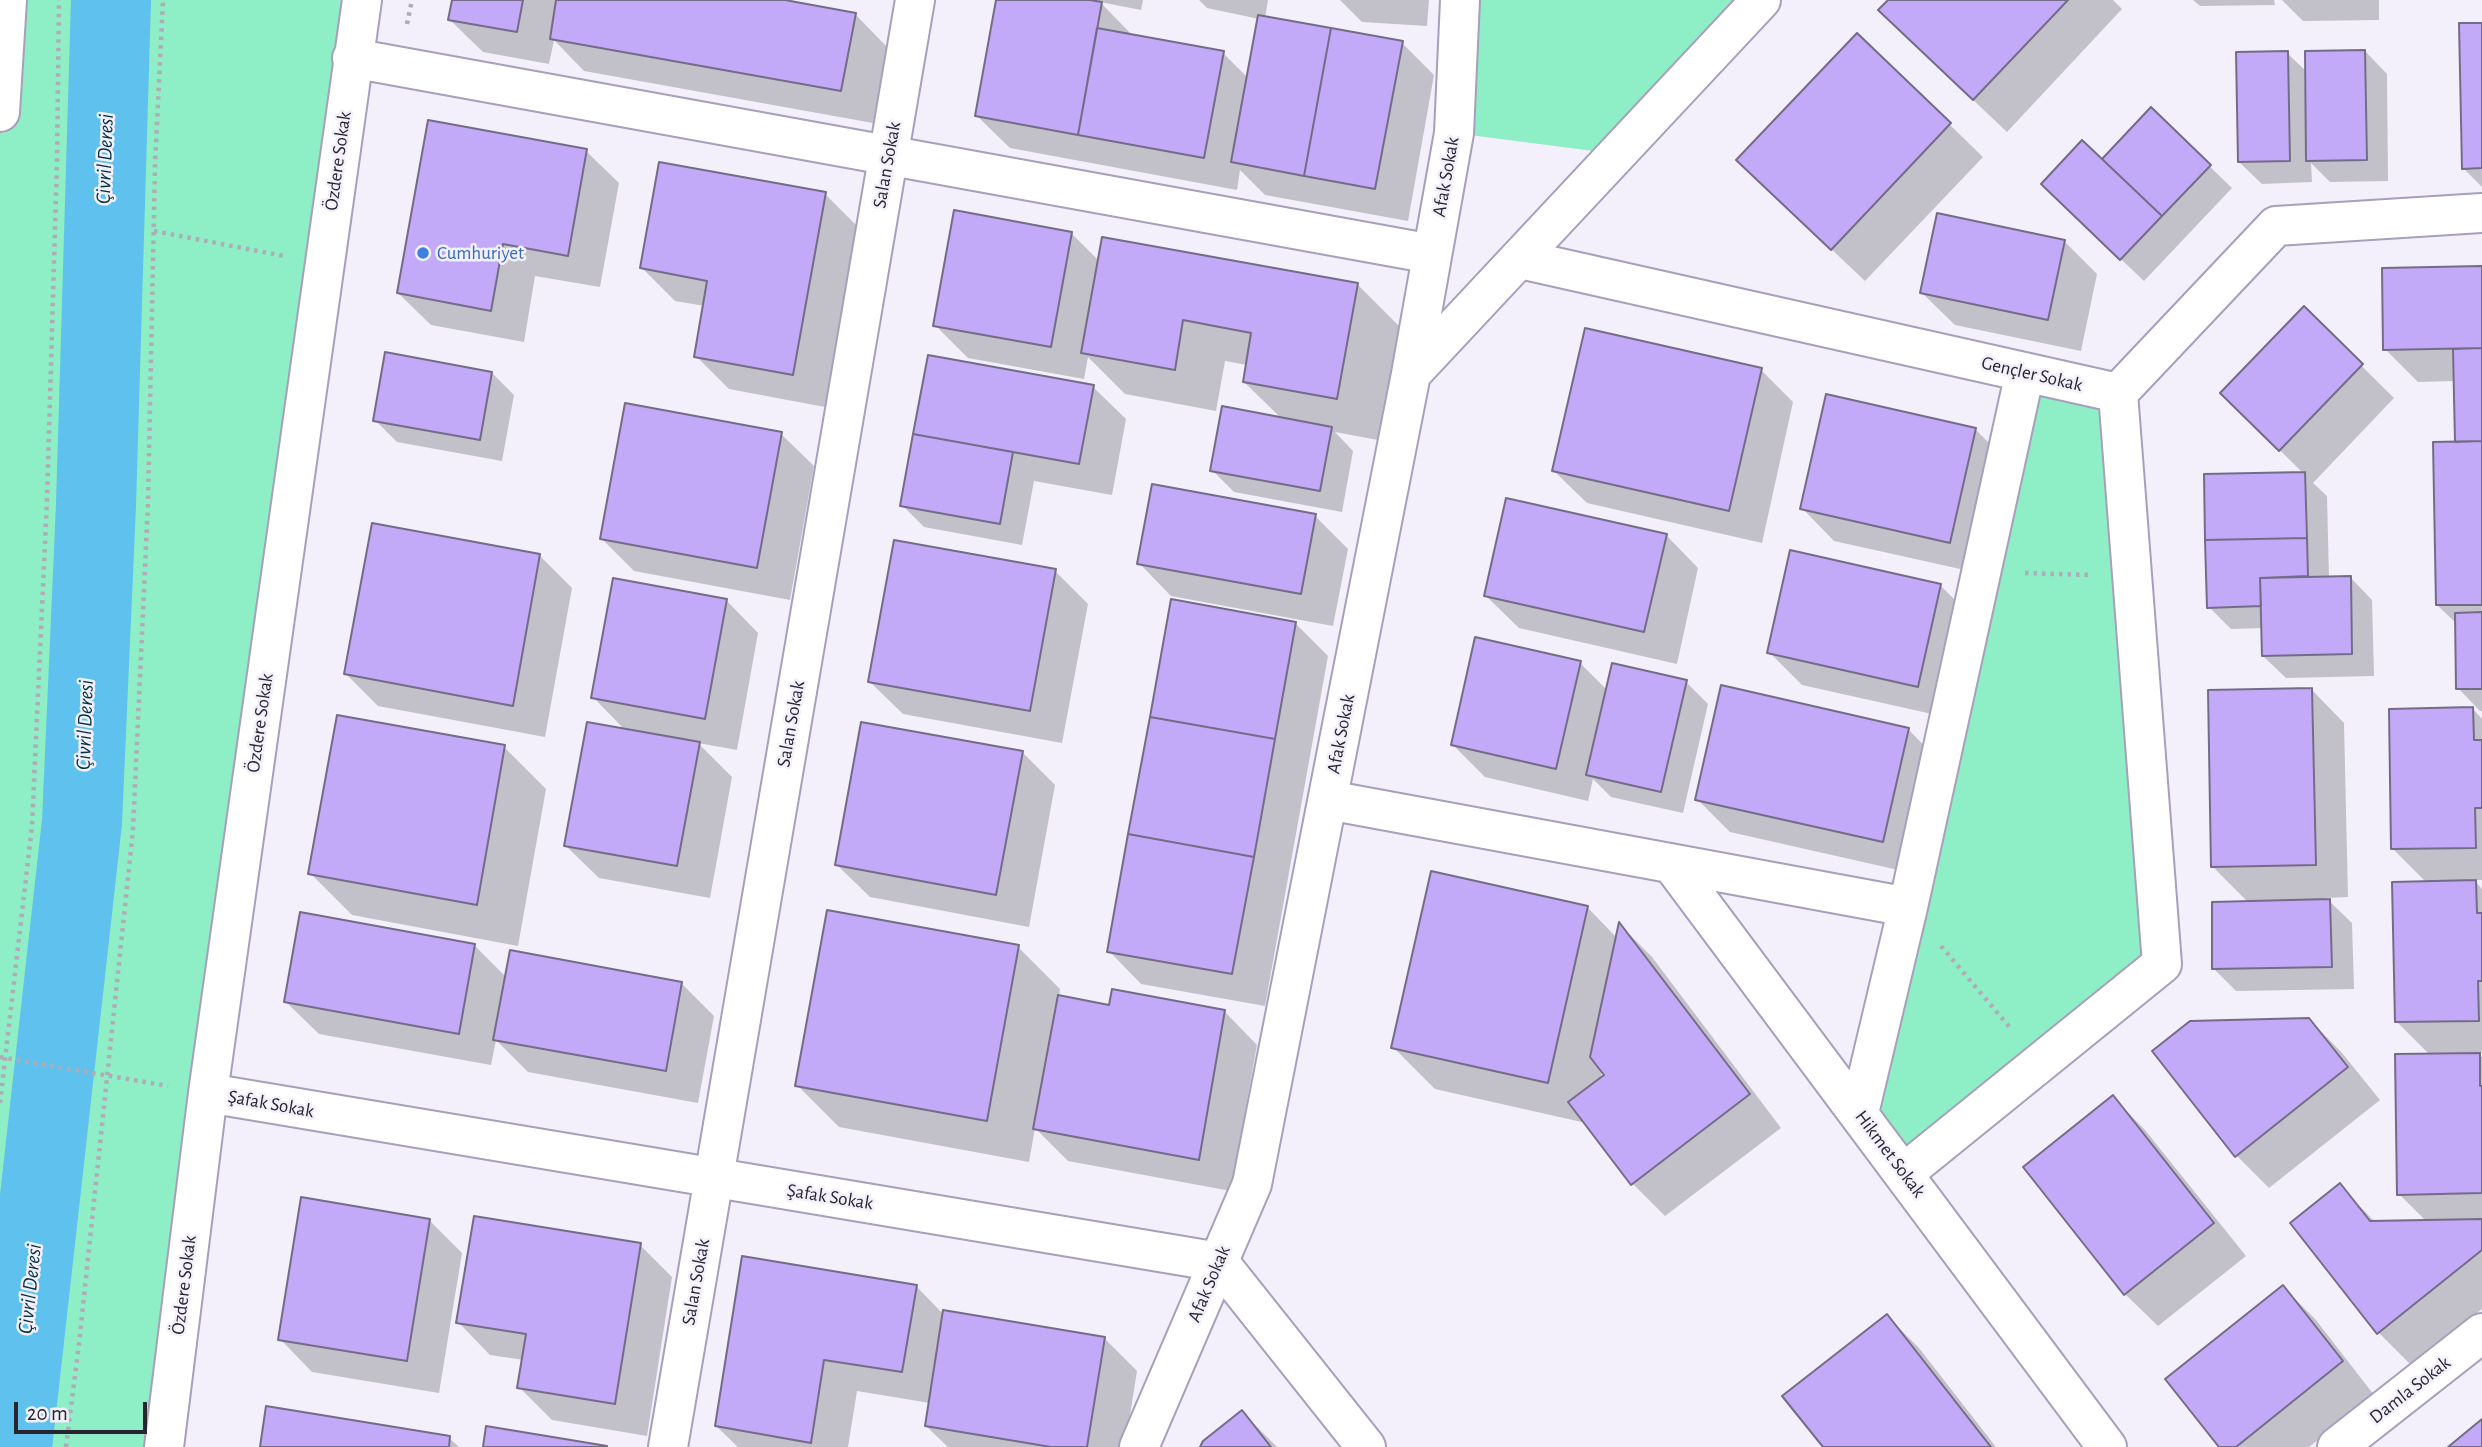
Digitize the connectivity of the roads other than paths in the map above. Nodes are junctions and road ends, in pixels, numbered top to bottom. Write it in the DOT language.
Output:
graph roads {
  1 [pos="7,0"];
  2 [pos="349,0"];
  3 [pos="362,0"];
  4 [pos="915,0"];
  5 [pos="1460,0"];
  6 [pos="1761,0"];
  7 [pos="352,58"];
  8 [pos="0,113"];
  9 [pos="888,155"];
  10 [pos="2482,213"];
  11 [pos="1432,254"];
  12 [pos="1520,259"];
  13 [pos="2025,372"];
  14 [pos="1411,374"];
  15 [pos="2118,393"];
  16 [pos="1328,800"];
  17 [pos="1671,863"];
  18 [pos="1908,907"];
  19 [pos="208,1093"];
  20 [pos="1859,1113"];
  21 [pos="1904,1173"];
  22 [pos="714,1178"];
  23 [pos="1219,1262"];
  24 [pos="2482,1333"];
  25 [pos="164,1447"];
  26 [pos="668,1447"];
  27 [pos="1139,1447"];
  28 [pos="1366,1447"];
  29 [pos="2107,1447"];
  30 [pos="2337,1447"];
  1 -- 8 [label="street"];
  2 -- 7 [label="street"];
  3 -- 7 [label="street, Özdere Sokak"];
  4 -- 9 [label="street, Salan Sokak"];
  5 -- 11 [label="street, Afak Sokak"];
  6 -- 12 [label="street"];
  7 -- 9 [label="street"];
  7 -- 19 [label="street, Özdere Sokak"];
  9 -- 11 [label="street"];
  9 -- 22 [label="street, Salan Sokak"];
  10 -- 15 [label="street"];
  11 -- 14 [label="street, Afak Sokak"];
  12 -- 13 [label="street, Gençler Sokak"];
  12 -- 14 [label="street"];
  13 -- 15 [label="street, Gençler Sokak"];
  13 -- 18 [label="street"];
  14 -- 16 [label="street, Afak Sokak"];
  15 -- 21 [label="street"];
  16 -- 17 [label="street"];
  16 -- 23 [label="street, Afak Sokak"];
  17 -- 18 [label="street"];
  17 -- 20 [label="street, Hikmet Sokak"];
  18 -- 20 [label="street"];
  19 -- 22 [label="street, Şafak Sokak"];
  19 -- 25 [label="street, Özdere Sokak"];
  20 -- 21 [label="street, Hikmet Sokak"];
  21 -- 29 [label="street, Hikmet Sokak"];
  22 -- 23 [label="street, Şafak Sokak"];
  22 -- 26 [label="street, Salan Sokak"];
  23 -- 27 [label="street, Afak Sokak"];
  23 -- 28 [label="street"];
  24 -- 30 [label="street, Damla Sokak"];
}
